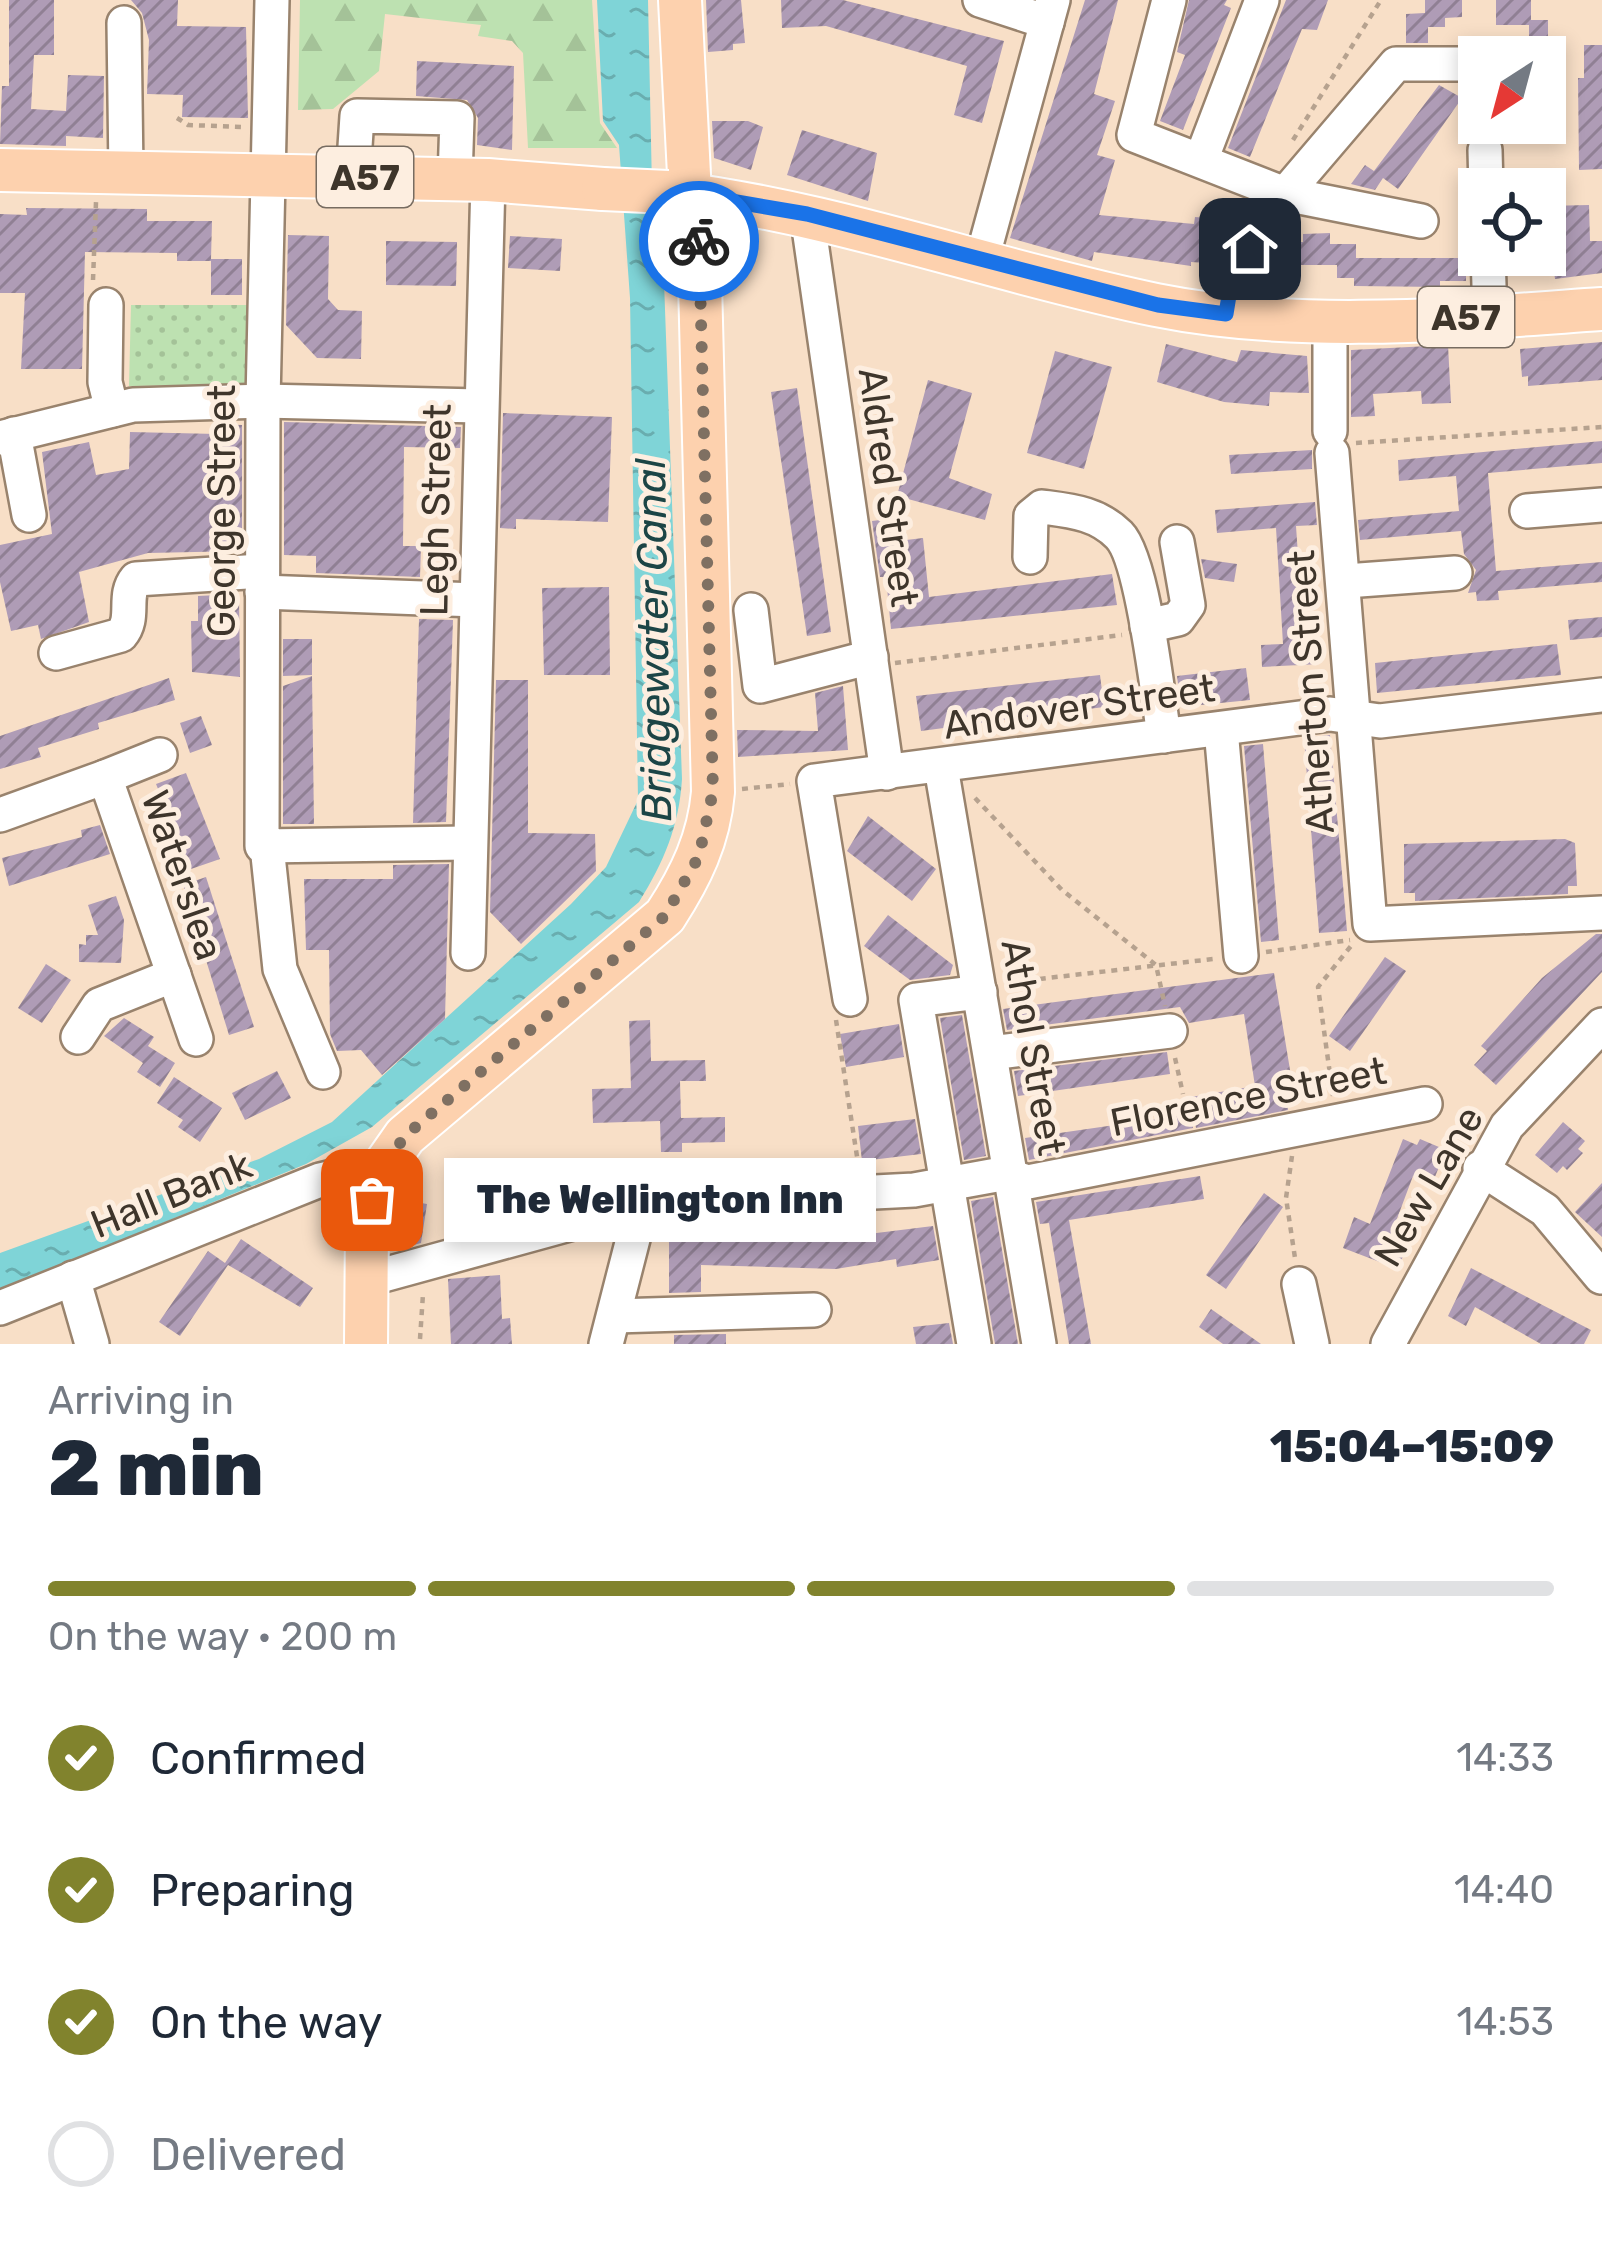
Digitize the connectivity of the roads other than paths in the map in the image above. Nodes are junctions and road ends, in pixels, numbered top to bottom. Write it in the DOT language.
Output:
graph roads {
  1 [pos="272,0"];
  2 [pos="680,0"];
  3 [pos="980,0"];
  4 [pos="1168,0"];
  5 [pos="1262,0"];
  6 [pos="1050,11"];
  7 [pos="124,23"];
  8 [pos="1458,64"];
  9 [pos="1485,150"];
  10 [pos="1201,160"];
  11 [pos="1485,168"];
  12 [pos="0,170"];
  13 [pos="111,175"];
  14 [pos="267,176"];
  15 [pos="353,177"];
  16 [pos="471,180"];
  17 [pos="1275,190"];
  18 [pos="679,193"];
  19 [pos="807,214"];
  20 [pos="1421,221"];
  21 [pos="982,259"];
  22 [pos="1489,276"];
  23 [pos="106,305"];
  24 [pos="1602,309"];
  25 [pos="1226,314"];
  26 [pos="1490,316"];
  27 [pos="1330,318"];
  28 [pos="263,401"];
  29 [pos="478,406"];
  30 [pos="102,412"];
  31 [pos="7,436"];
  32 [pos="1602,505"];
  33 [pos="29,514"];
  34 [pos="1549,516"];
  35 [pos="1178,542"];
  36 [pos="1030,557"];
  37 [pos="1455,573"];
  38 [pos="262,581"];
  39 [pos="1346,581"];
  40 [pos="476,600"];
  41 [pos="752,610"];
  42 [pos="1146,623"];
  43 [pos="56,652"];
  44 [pos="871,662"];
  45 [pos="1602,694"];
  46 [pos="1355,718"];
  47 [pos="1221,729"];
  48 [pos="1164,736"];
  49 [pos="160,755"];
  50 [pos="887,773"];
  51 [pos="105,777"];
  52 [pos="943,777"];
  53 [pos="0,815"];
  54 [pos="466,843"];
  55 [pos="264,846"];
  56 [pos="1602,913"];
  57 [pos="468,953"];
  58 [pos="1241,956"];
  59 [pos="174,975"];
  60 [pos="980,989"];
  61 [pos="850,999"];
  62 [pos="1602,1025"];
  63 [pos="1170,1030"];
  64 [pos="78,1037"];
  65 [pos="196,1039"];
  66 [pos="991,1053"];
  67 [pos="323,1072"];
  68 [pos="1425,1104"];
  69 [pos="1480,1168"];
  70 [pos="377,1176"];
  71 [pos="1015,1181"];
  72 [pos="947,1184"];
  73 [pos="642,1204"];
  74 [pos="1601,1277"];
  75 [pos="73,1278"];
  76 [pos="365,1280"];
  77 [pos="1299,1284"];
  78 [pos="0,1308"];
  79 [pos="792,1322"];
  80 [pos="611,1330"];
  81 [pos="92,1344"];
  82 [pos="366,1344"];
  83 [pos="974,1344"];
  84 [pos="1039,1344"];
  85 [pos="1312,1344"];
  86 [pos="1388,1344"];
  1 -- 14 [label="street, George Street"];
  2 -- 18 [label="main road"];
  3 -- 6 [label="street"];
  4 -- 10 [label="street"];
  5 -- 10 [label="street"];
  6 -- 21 [label="street"];
  7 -- 13 [label="street"];
  8 -- 17 [label="street"];
  9 -- 11 [label="street"];
  10 -- 17 [label="street"];
  12 -- 13 [label="main road, A57"];
  13 -- 14 [label="main road, A57"];
  14 -- 15 [label="main road, A57"];
  14 -- 28 [label="street, George Street"];
  15 -- 16 [label="main road, A57"];
  15 -- 16 [label="street, Legh Street"];
  16 -- 18 [label="main road, A57, bridge"];
  16 -- 29 [label="street, Legh Street"];
  17 -- 20 [label="street"];
  17 -- 25 [label="street"];
  18 -- 19 [label="main road, A57"];
  18 -- 70 [label="main road"];
  19 -- 21 [label="main road, A57"];
  19 -- 44 [label="street, Aldred Street"];
  21 -- 25 [label="main road, A57"];
  22 -- 26 [label="street"];
  23 -- 30 [label="street"];
  24 -- 26 [label="main road, A57"];
  25 -- 27 [label="main road, A57"];
  26 -- 27 [label="main road, A57"];
  27 -- 39 [label="street, Atherton Street"];
  28 -- 29 [label="street"];
  28 -- 30 [label="street"];
  28 -- 38 [label="street, George Street"];
  29 -- 40 [label="street, Legh Street"];
  30 -- 31 [label="street"];
  31 -- 33 [label="street"];
  32 -- 34 [label="street"];
  35 -- 42 [label="street"];
  36 -- 42 [label="street"];
  37 -- 39 [label="street"];
  38 -- 40 [label="street"];
  38 -- 43 [label="street"];
  38 -- 55 [label="street, George Street"];
  39 -- 46 [label="street, Atherton Street"];
  40 -- 54 [label="street, Legh Street"];
  41 -- 44 [label="street"];
  42 -- 48 [label="street"];
  44 -- 50 [label="street, Aldred Street"];
  45 -- 46 [label="street, Andover Street"];
  46 -- 47 [label="street, Andover Street"];
  46 -- 56 [label="street, Atherton Street"];
  47 -- 48 [label="street, Andover Street"];
  47 -- 58 [label="street"];
  48 -- 52 [label="street, Andover Street"];
  49 -- 51 [label="street"];
  50 -- 52 [label="street, Andover Street"];
  50 -- 61 [label="street, Andover Street"];
  51 -- 53 [label="street, Waterslea"];
  51 -- 59 [label="street, Waterslea"];
  52 -- 60 [label="street, Athol Street"];
  54 -- 55 [label="street"];
  54 -- 57 [label="street, Legh Street"];
  55 -- 67 [label="street, George Street"];
  59 -- 64 [label="street"];
  59 -- 65 [label="street, Waterslea"];
  60 -- 66 [label="street, Athol Street"];
  60 -- 72 [label="street"];
  62 -- 69 [label="street, New Lane"];
  63 -- 66 [label="street"];
  66 -- 71 [label="street, Athol Street"];
  68 -- 71 [label="street, Florence Street"];
  69 -- 74 [label="street"];
  69 -- 86 [label="street, New Lane"];
  70 -- 75 [label="street, Hall Bank"];
  70 -- 76 [label="main road"];
  71 -- 72 [label="street, Florence Street"];
  71 -- 84 [label="street, Athol Street"];
  72 -- 73 [label="street, Florence Street"];
  72 -- 83 [label="street"];
  73 -- 76 [label="street, Florence Street"];
  73 -- 80 [label="street"];
  75 -- 78 [label="street, Hall Bank"];
  75 -- 81 [label="street"];
  76 -- 82 [label="main road"];
  77 -- 85 [label="street"];
  79 -- 80 [label="street"];
}
